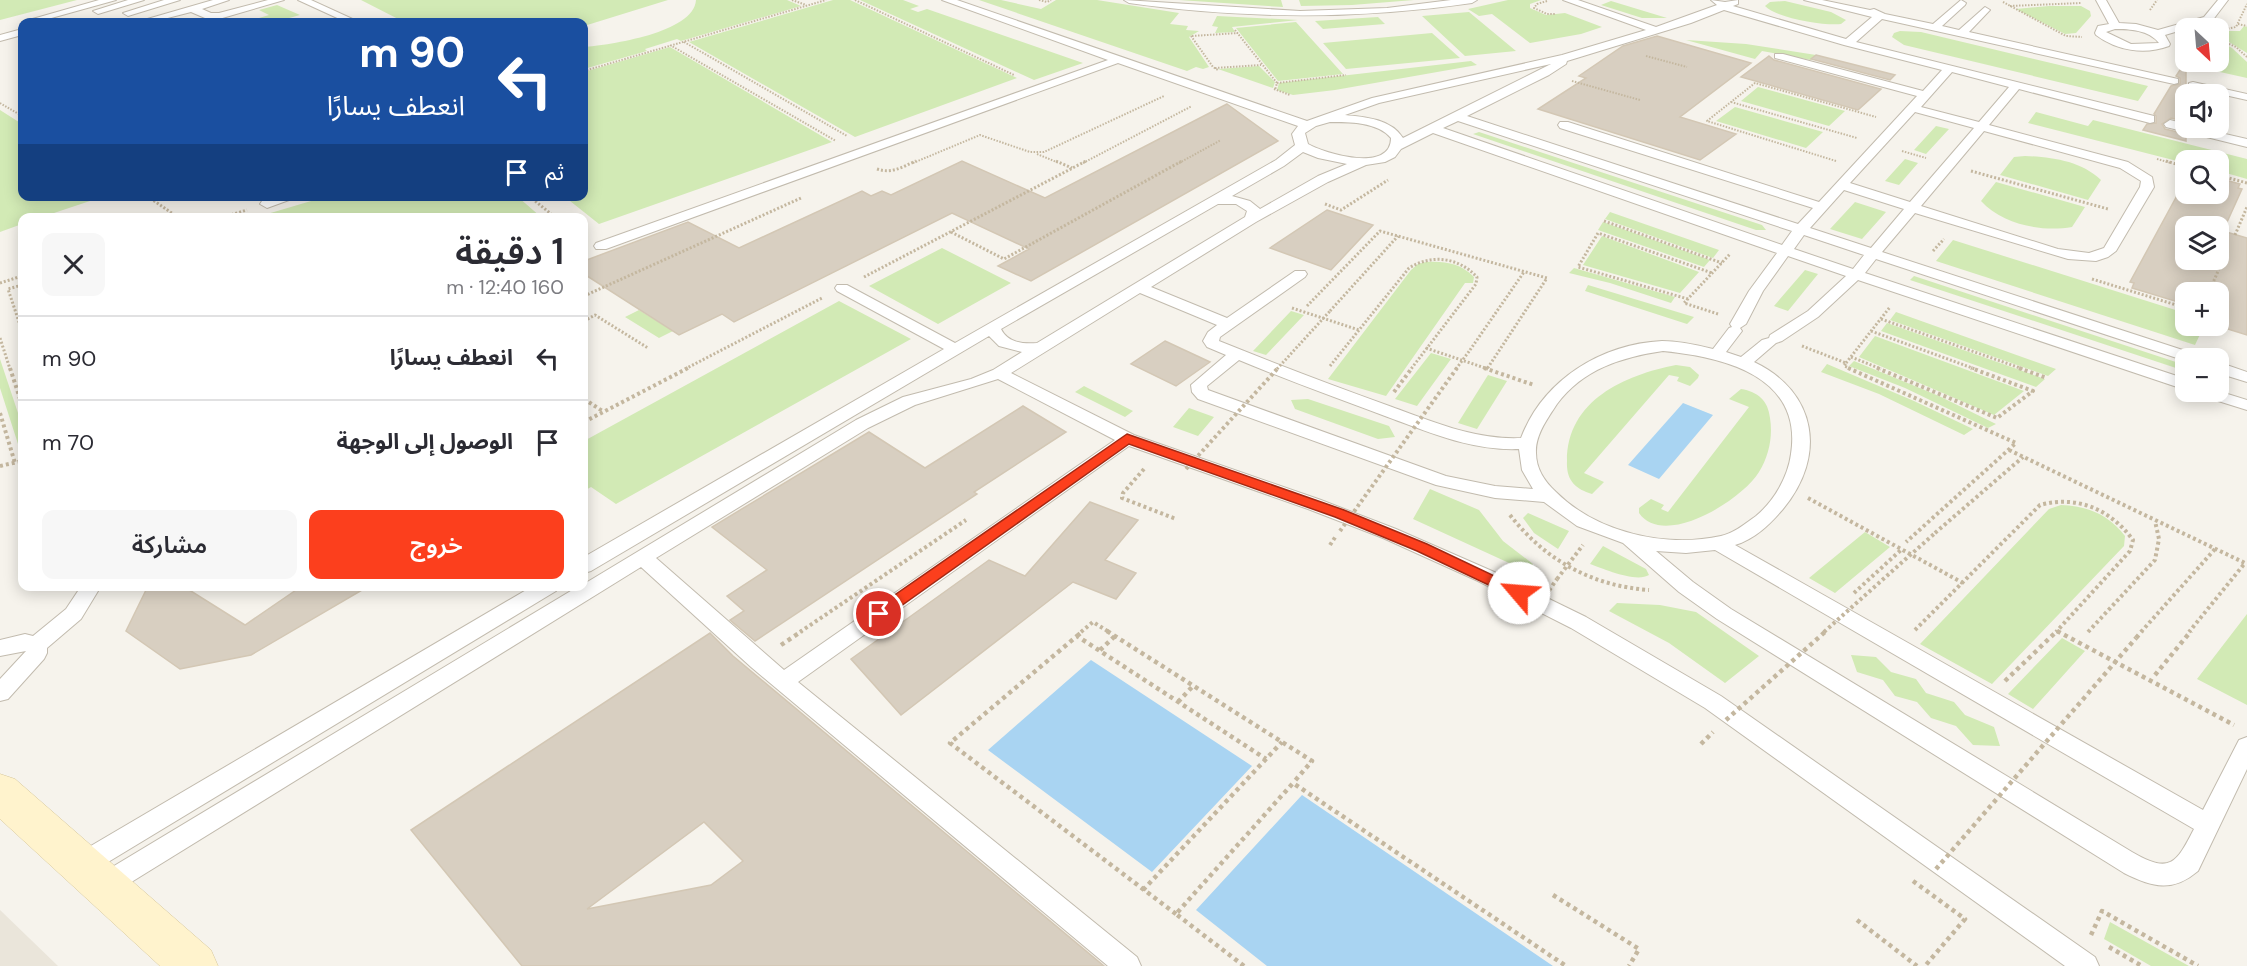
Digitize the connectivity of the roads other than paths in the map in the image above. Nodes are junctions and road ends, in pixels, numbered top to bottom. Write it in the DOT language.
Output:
graph roads {
  1 [pos="111,0"];
  2 [pos="139,0"];
  3 [pos="175,0"];
  4 [pos="224,0"];
  5 [pos="279,0"];
  6 [pos="303,0"];
  7 [pos="947,0"];
  8 [pos="1129,0"];
  9 [pos="1472,0"];
  10 [pos="1568,0"];
  11 [pos="1738,0"];
  12 [pos="1809,0"];
  13 [pos="1851,0"];
  14 [pos="2223,0"];
  15 [pos="2102,2"];
  16 [pos="1961,3"];
  17 [pos="1721,4"];
  18 [pos="1989,4"];
  19 [pos="192,9"];
  20 [pos="1881,15"];
  21 [pos="42,18"];
  22 [pos="71,18"];
  23 [pos="108,18"];
  24 [pos="157,18"];
  25 [pos="343,18"];
  26 [pos="18,25"];
  27 [pos="2115,26"];
  28 [pos="1936,27"];
  29 [pos="0,30"];
  30 [pos="1655,30"];
  31 [pos="18,33"];
  32 [pos="1962,33"];
  33 [pos="2157,34"];
  34 [pos="0,38"];
  35 [pos="1848,43"];
  36 [pos="2121,47"];
  37 [pos="1779,56"];
  38 [pos="1565,58"];
  39 [pos="1117,60"];
  40 [pos="2108,66"];
  41 [pos="1949,69"];
  42 [pos="2174,81"];
  43 [pos="2016,86"];
  44 [pos="2229,94"];
  45 [pos="1925,95"];
  46 [pos="2247,98"];
  47 [pos="2229,103"];
  48 [pos="2247,104"];
  49 [pos="1912,108"];
  50 [pos="1458,117"];
  51 [pos="2150,119"];
  52 [pos="1312,123"];
  53 [pos="2170,124"];
  54 [pos="1564,125"];
  55 [pos="1982,126"];
  56 [pos="1434,129"];
  57 [pos="2229,131"];
  58 [pos="2247,138"];
  59 [pos="2247,143"];
  60 [pos="1302,146"];
  61 [pos="1397,146"];
  62 [pos="1363,162"];
  63 [pos="1842,185"];
  64 [pos="277,201"];
  65 [pos="1208,203"];
  66 [pos="267,204"];
  67 [pos="1822,207"];
  68 [pos="1913,207"];
  69 [pos="1251,219"];
  70 [pos="1801,229"];
  71 [pos="601,246"];
  72 [pos="1786,251"];
  73 [pos="1874,253"];
  74 [pos="1300,274"];
  75 [pos="1856,274"];
  76 [pos="1139,287"];
  77 [pos="842,288"];
  78 [pos="1228,324"];
  79 [pos="993,327"];
  80 [pos="1039,348"];
  81 [pos="955,349"];
  82 [pos="2175,352"];
  83 [pos="1717,354"];
  84 [pos="1235,355"];
  85 [pos="1742,364"];
  86 [pos="2229,371"];
  87 [pos="999,373"];
  88 [pos="2247,377"];
  89 [pos="2175,381"];
  90 [pos="2229,399"];
  91 [pos="2247,405"];
  92 [pos="1127,439"];
  93 [pos="1527,443"];
  94 [pos="1548,496"];
  95 [pos="1630,539"];
  96 [pos="1717,543"];
  97 [pos="642,557"];
  98 [pos="588,564"];
  99 [pos="588,588"];
  100 [pos="88,591"];
  101 [pos="541,591"];
  102 [pos="583,591"];
  103 [pos="36,645"];
  104 [pos="0,648"];
  105 [pos="783,682"];
  106 [pos="0,693"];
  107 [pos="2247,746"];
  108 [pos="9,809"];
  109 [pos="2208,825"];
  110 [pos="92,875"];
  111 [pos="2080,964"];
  112 [pos="194,966"];
  113 [pos="1128,966"];
  1 -- 21 [label="lane"];
  2 -- 22 [label="lane"];
  3 -- 23 [label="lane"];
  4 -- 19 [label="lane"];
  5 -- 19 [label="lane"];
  6 -- 25 [label="lane"];
  7 -- 39 [label="lane"];
  8 -- 9 [label="lane"];
  10 -- 30 [label="lane"];
  11 -- 17 [label="lane"];
  12 -- 20 [label="lane"];
  13 -- 20 [label="lane"];
  14 -- 33 [label="lane"];
  15 -- 27 [label="lane"];
  16 -- 28 [label="lane"];
  17 -- 30 [label="lane"];
  17 -- 35 [label="lane"];
  18 -- 32 [label="lane"];
  19 -- 24 [label="lane"];
  20 -- 28 [label="lane"];
  20 -- 35 [label="lane"];
  26 -- 29 [label="lane"];
  27 -- 33 [label="lane"];
  27 -- 36 [label="lane"];
  28 -- 32 [label="lane"];
  30 -- 38 [label="lane"];
  31 -- 34 [label="lane"];
  32 -- 40 [label="lane"];
  33 -- 36 [label="lane"];
  35 -- 41 [label="lane"];
  36 -- 40 [label="lane"];
  37 -- 45 [label="lane"];
  38 -- 50 [label="lane"];
  38 -- 52 [label="lane"];
  39 -- 52 [label="lane"];
  39 -- 71 [label="lane"];
  40 -- 42 [label="lane"];
  41 -- 43 [label="lane"];
  41 -- 45 [label="lane"];
  43 -- 51 [label="lane"];
  43 -- 55 [label="lane"];
  44 -- 46 [label="lane"];
  45 -- 49 [label="lane"];
  47 -- 48 [label="lane"];
  49 -- 55 [label="lane"];
  49 -- 63 [label="lane"];
  50 -- 56 [label="lane"];
  50 -- 70 [label="lane"];
  52 -- 60 [label="lane"];
  52 -- 61 [label="lane"];
  53 -- 59 [label="lane"];
  54 -- 67 [label="lane"];
  55 -- 68 [label="lane"];
  55 -- 68 [label="lane"];
  56 -- 61 [label="lane"];
  56 -- 72 [label="lane"];
  57 -- 58 [label="lane"];
  60 -- 62 [label="lane"];
  60 -- 65 [label="lane"];
  61 -- 62 [label="lane"];
  62 -- 69 [label="lane"];
  63 -- 67 [label="lane"];
  63 -- 68 [label="lane"];
  64 -- 66 [label="lane"];
  65 -- 69 [label="lane"];
  65 -- 79 [label="lane"];
  67 -- 70 [label="lane"];
  68 -- 73 [label="lane"];
  69 -- 76 [label="lane"];
  70 -- 72 [label="lane"];
  70 -- 73 [label="lane"];
  72 -- 75 [label="lane"];
  72 -- 83 [label="lane"];
  73 -- 75 [label="lane"];
  73 -- 82 [label="lane"];
  74 -- 78 [label="lane"];
  75 -- 85 [label="lane"];
  75 -- 89 [label="lane"];
  76 -- 78 [label="lane"];
  76 -- 80 [label="lane"];
  77 -- 81 [label="lane"];
  78 -- 84 [label="lane"];
  79 -- 80 [label="lane"];
  79 -- 81 [label="lane"];
  80 -- 87 [label="lane"];
  81 -- 98 [label="lane"];
  83 -- 85 [label="lane"];
  83 -- 93 [label="lane"];
  84 -- 93 [label="lane"];
  84 -- 94 [label="lane"];
  85 -- 96 [label="lane"];
  86 -- 88 [label="lane"];
  87 -- 92 [label="lane"];
  87 -- 97 [label="lane"];
  90 -- 91 [label="lane"];
  92 -- 105 [label="lane"];
  92 -- 111 [label="lane"];
  93 -- 94 [label="lane"];
  94 -- 95 [label="lane"];
  95 -- 96 [label="lane"];
  95 -- 109 [label="lane"];
  96 -- 109 [label="lane"];
  97 -- 99 [label="lane"];
  97 -- 105 [label="lane"];
  100 -- 103 [label="lane"];
  101 -- 110 [label="lane"];
  102 -- 110 [label="lane"];
  103 -- 104 [label="lane"];
  103 -- 106 [label="lane"];
  105 -- 113 [label="lane"];
  107 -- 109 [label="lane"];
  108 -- 110 [label="main road"];
  110 -- 112 [label="main road"];
}
